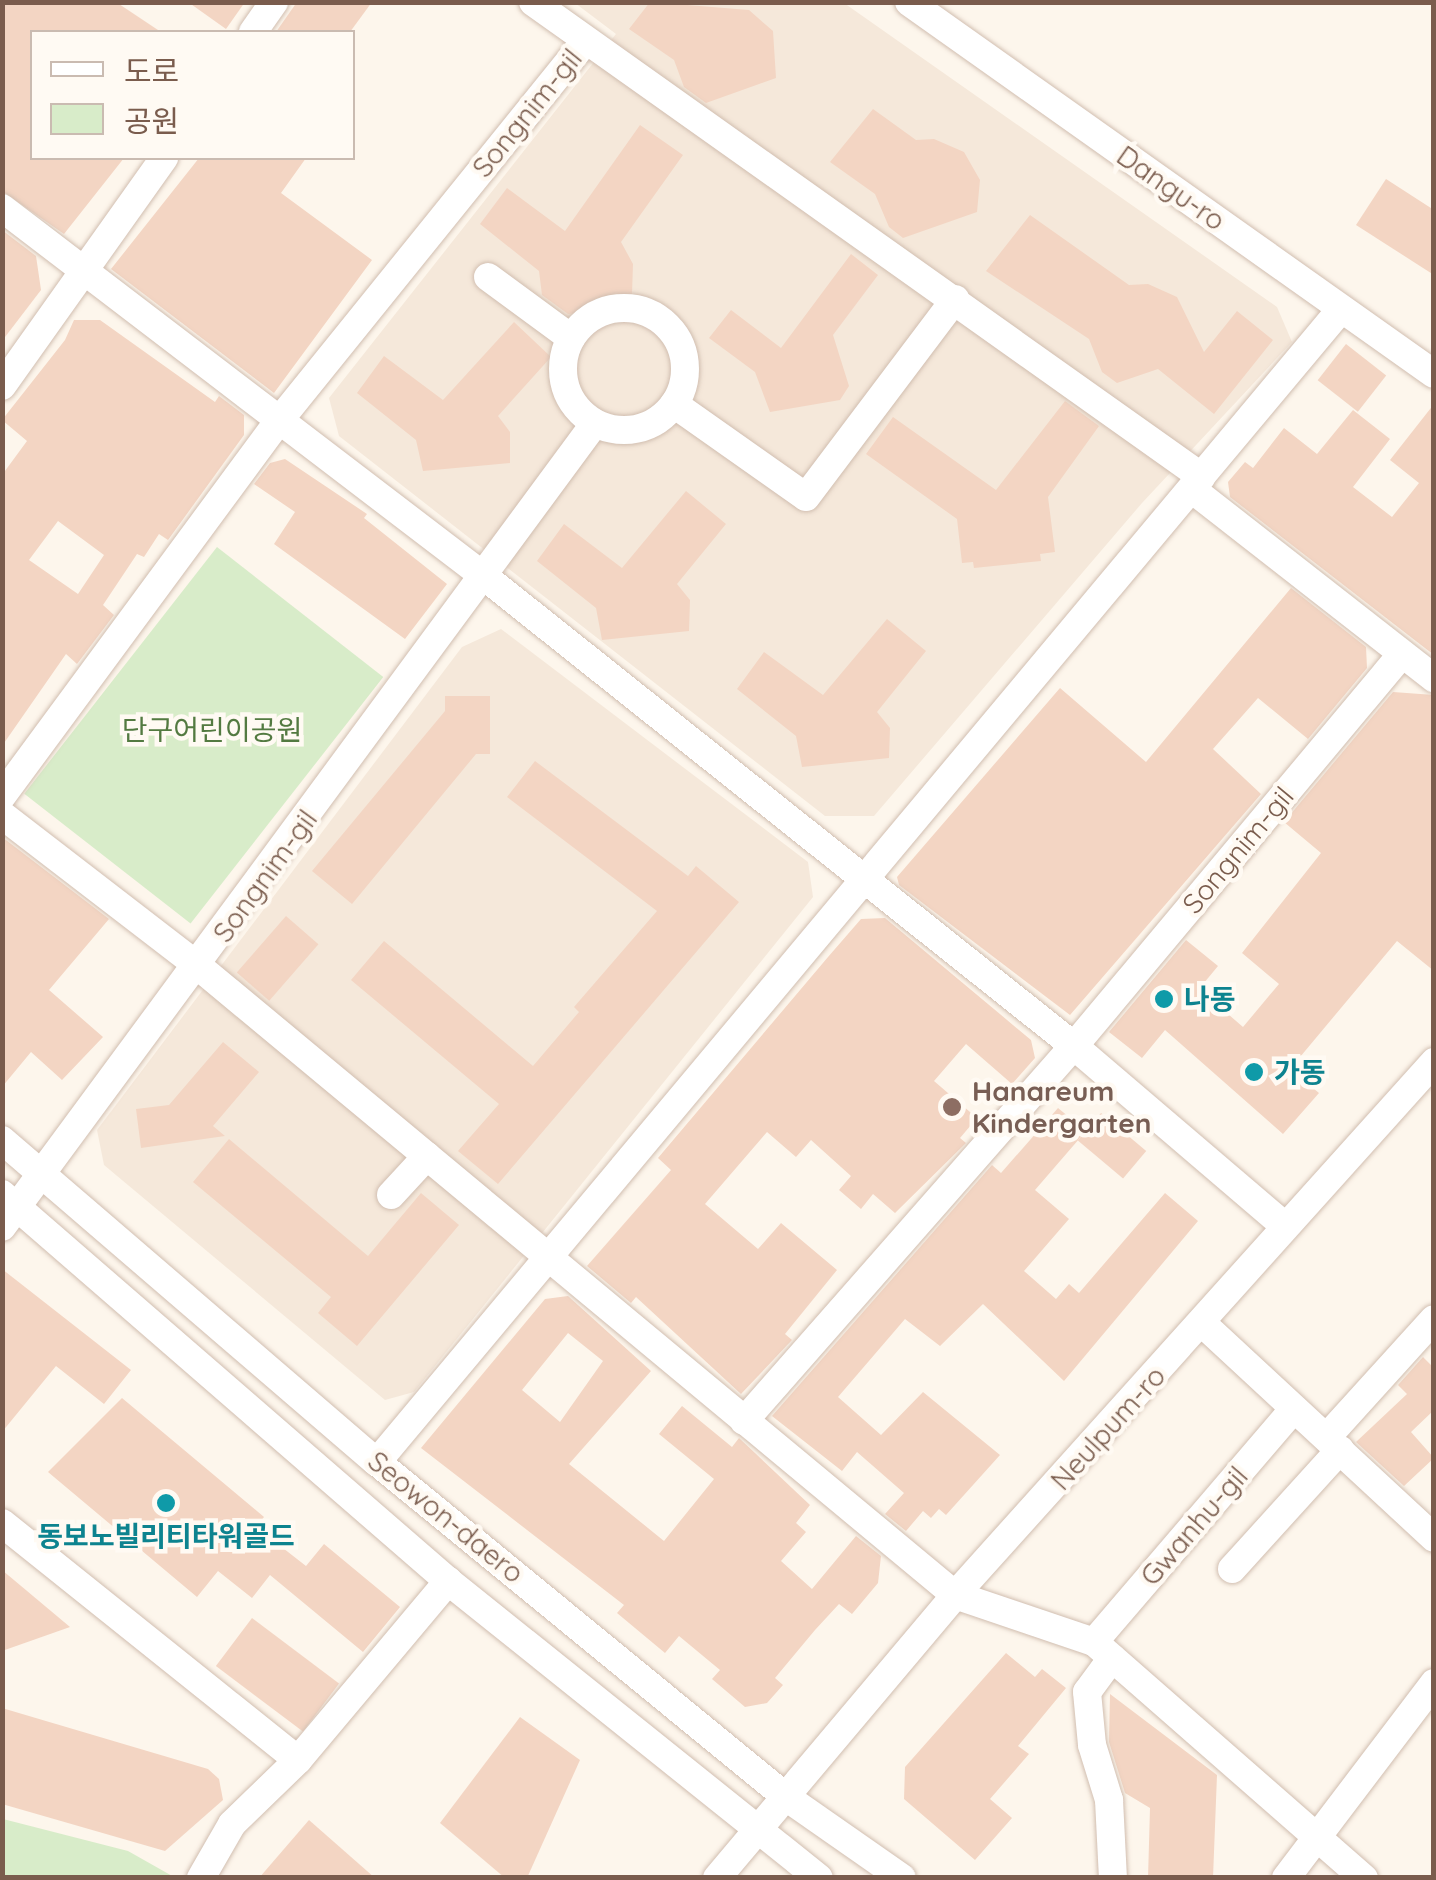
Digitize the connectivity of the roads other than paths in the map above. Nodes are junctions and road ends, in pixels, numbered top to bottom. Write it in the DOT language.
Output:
graph roads {
  1 [pos="274,2"];
  2 [pos="533,2"];
  3 [pos="909,2"];
  4 [pos="254,30"];
  5 [pos="585,40"];
  6 [pos="163,160"];
  7 [pos="2,208"];
  8 [pos="82,273"];
  9 [pos="488,277"];
  10 [pos="956,299"];
  11 [pos="1341,309"];
  12 [pos="571,338"];
  13 [pos="1434,374"];
  14 [pos="2,386"];
  15 [pos="674,404"];
  16 [pos="278,422"];
  17 [pos="595,422"];
  18 [pos="1198,483"];
  19 [pos="484,577"];
  20 [pos="1402,654"];
  21 [pos="1434,678"];
  22 [pos="2,796"];
  23 [pos="2,815"];
  24 [pos="866,883"];
  25 [pos="198,966"];
  26 [pos="1074,1046"];
  27 [pos="1434,1062"];
  28 [pos="2,1140"];
  29 [pos="427,1156"];
  30 [pos="45,1174"];
  31 [pos="392,1195"];
  32 [pos="8,1209"];
  33 [pos="1286,1226"];
  34 [pos="548,1256"];
  35 [pos="1434,1319"];
  36 [pos="1202,1324"];
  37 [pos="1294,1409"];
  38 [pos="744,1421"];
  39 [pos="1333,1444"];
  40 [pos="377,1462"];
  41 [pos="2,1524"];
  42 [pos="1434,1538"];
  43 [pos="1232,1570"];
  44 [pos="448,1581"];
  45 [pos="956,1595"];
  46 [pos="1103,1650"];
  47 [pos="1434,1684"];
  48 [pos="298,1760"];
  49 [pos="786,1797"];
  50 [pos="756,1832"];
  51 [pos="1318,1840"];
  52 [pos="201,1878"];
  53 [pos="717,1878"];
  54 [pos="819,1878"];
  55 [pos="902,1878"];
  56 [pos="1114,1878"];
  57 [pos="1286,1878"];
  58 [pos="1364,1878"];
  1 -- 4 [label="street"];
  2 -- 5 [label="street, Songnim-gil"];
  3 -- 11 [label="street, Dangu-ro"];
  5 -- 10 [label="street"];
  5 -- 16 [label="street, Songnim-gil"];
  6 -- 8 [label="street"];
  7 -- 8 [label="street"];
  8 -- 14 [label="street"];
  8 -- 16 [label="street"];
  9 -- 12 [label="street"];
  10 -- 15 [label="street"];
  10 -- 18 [label="street"];
  11 -- 13 [label="street, Dangu-ro"];
  11 -- 18 [label="street"];
  12 -- 15 [label="street"];
  12 -- 17 [label="street"];
  15 -- 17 [label="street"];
  16 -- 19 [label="street"];
  16 -- 22 [label="street, Songnim-gil"];
  17 -- 19 [label="street, Songnim-gil"];
  18 -- 20 [label="street"];
  18 -- 24 [label="street"];
  19 -- 24 [label="street"];
  19 -- 25 [label="street, Songnim-gil"];
  20 -- 21 [label="street"];
  20 -- 26 [label="street, Songnim-gil"];
  23 -- 25 [label="street"];
  24 -- 26 [label="street"];
  24 -- 34 [label="street"];
  25 -- 29 [label="street"];
  25 -- 30 [label="street, Songnim-gil"];
  26 -- 33 [label="street"];
  26 -- 38 [label="street, Songnim-gil"];
  27 -- 33 [label="street, Neulpum-ro"];
  28 -- 30 [label="street, Seowon-daero"];
  29 -- 31 [label="street"];
  29 -- 34 [label="street"];
  30 -- 32 [label="street, Songnim-gil"];
  30 -- 40 [label="street, Seowon-daero"];
  32 -- 44 [label="street, Seowon-daero"];
  33 -- 36 [label="street, Neulpum-ro"];
  34 -- 38 [label="street"];
  34 -- 40 [label="street"];
  35 -- 39 [label="street, Gwanhu-gil"];
  36 -- 37 [label="street"];
  36 -- 45 [label="street, Neulpum-ro"];
  37 -- 39 [label="street"];
  37 -- 46 [label="street, Gwanhu-gil"];
  38 -- 45 [label="street"];
  39 -- 42 [label="street"];
  39 -- 43 [label="street, Gwanhu-gil"];
  40 -- 49 [label="street, Seowon-daero"];
  41 -- 48 [label="street"];
  44 -- 48 [label="street"];
  44 -- 50 [label="street, Seowon-daero"];
  45 -- 46 [label="street"];
  45 -- 49 [label="street, Neulpum-ro"];
  46 -- 51 [label="street"];
  46 -- 56 [label="street, Gwanhu-gil"];
  47 -- 51 [label="street"];
  48 -- 52 [label="street"];
  49 -- 50 [label="street, Neulpum-ro"];
  49 -- 55 [label="street, Seowon-daero"];
  50 -- 53 [label="street"];
  50 -- 54 [label="street, Seowon-daero"];
  51 -- 57 [label="street"];
  51 -- 58 [label="street"];
}
